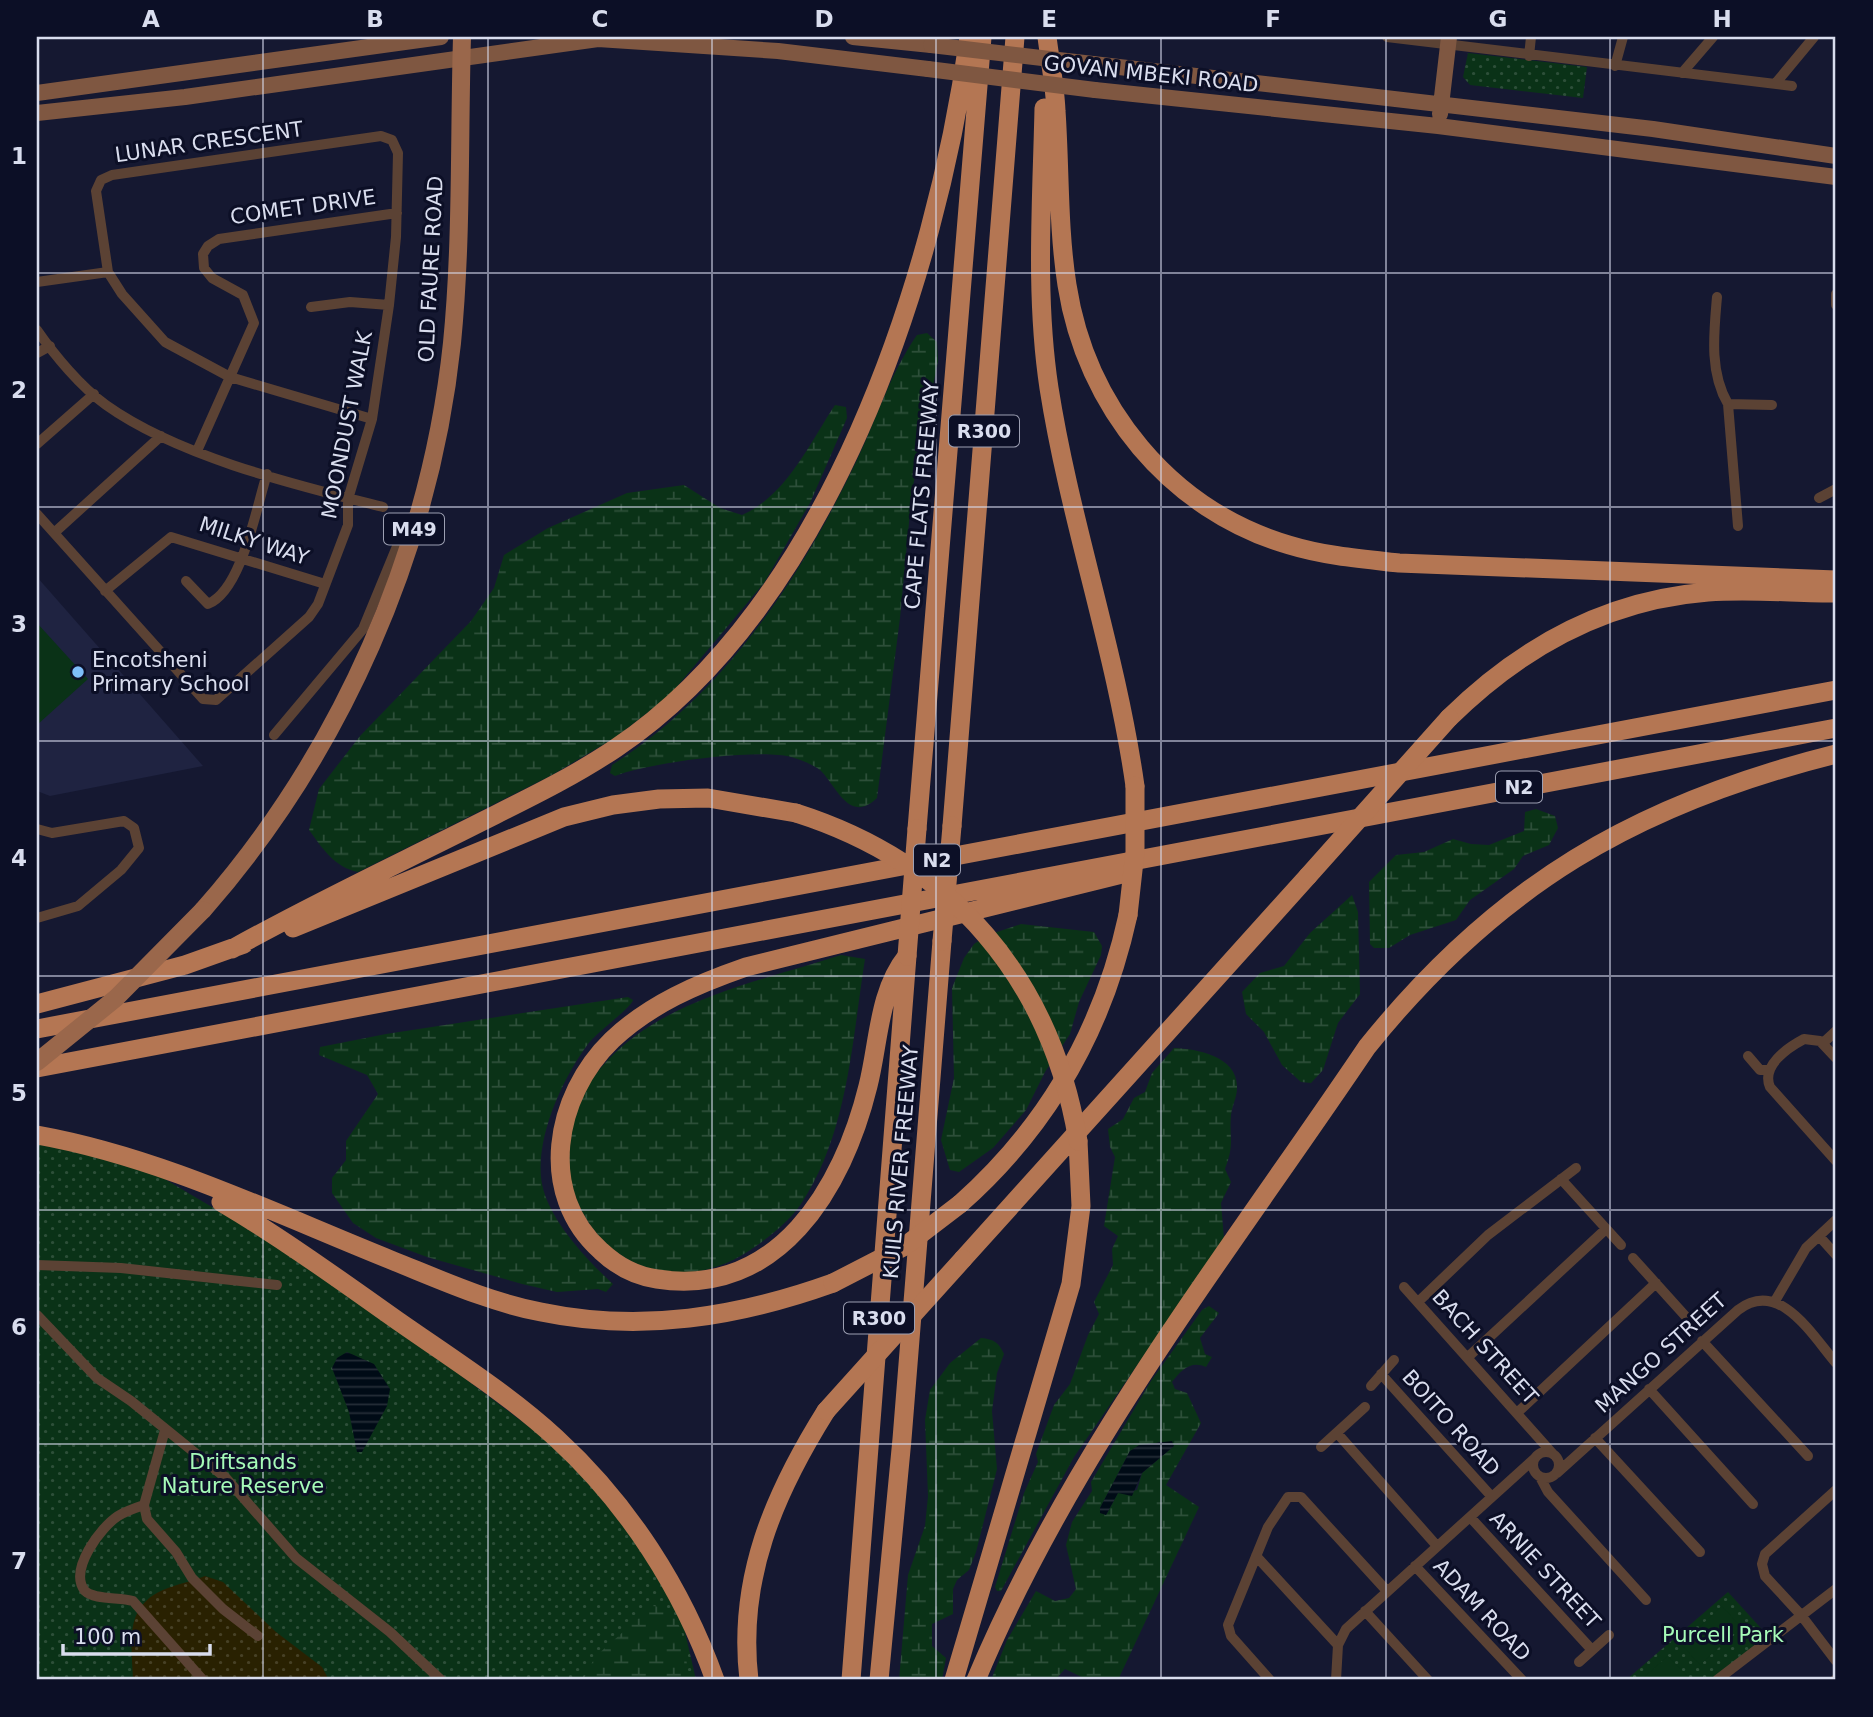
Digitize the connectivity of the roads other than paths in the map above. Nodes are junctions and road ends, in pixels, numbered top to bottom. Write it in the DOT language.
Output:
graph roads {
  1 [pos="441,37"];
  2 [pos="462,37"];
  3 [pos="853,37"];
  4 [pos="969,37"];
  5 [pos="982,37"];
  6 [pos="1016,37"];
  7 [pos="1047,37"];
  8 [pos="1387,37"];
  9 [pos="1531,37"];
  10 [pos="1623,37"];
  11 [pos="1713,37"];
  12 [pos="1814,37"];
  13 [pos="1449,42"];
  14 [pos="1529,56"];
  15 [pos="461,57"];
  16 [pos="1615,66"];
  17 [pos="1682,73"];
  18 [pos="1775,84"];
  19 [pos="1792,86"];
  20 [pos="37,93"];
  21 [pos="1441,104"];
  22 [pos="37,113"];
  23 [pos="1438,126"];
  24 [pos="392,141"];
  25 [pos="1836,156"];
  26 [pos="1836,177"];
  27 [pos="397,213"];
  28 [pos="108,272"];
  29 [pos="37,282"];
  30 [pos="1717,297"];
  31 [pos="389,305"];
  32 [pos="310,307"];
  33 [pos="37,330"];
  34 [pos="50,346"];
  35 [pos="37,353"];
  36 [pos="230,377"];
  37 [pos="94,394"];
  38 [pos="1728,404"];
  39 [pos="1772,405"];
  40 [pos="372,419"];
  41 [pos="161,436"];
  42 [pos="37,444"];
  43 [pos="197,451"];
  44 [pos="267,474"];
  45 [pos="1836,489"];
  46 [pos="1819,498"];
  47 [pos="348,499"];
  48 [pos="383,508"];
  49 [pos="37,514"];
  50 [pos="1738,526"];
  51 [pos="413,531"];
  52 [pos="54,533"];
  53 [pos="241,558"];
  54 [pos="1836,580"];
  55 [pos="186,581"];
  56 [pos="325,584"];
  57 [pos="105,591"];
  58 [pos="1836,593"];
  59 [pos="1836,690"];
  60 [pos="1836,728"];
  61 [pos="274,735"];
  62 [pos="1836,754"];
  63 [pos="37,829"];
  64 [pos="1202,847"];
  65 [pos="37,918"];
  66 [pos="232,948"];
  67 [pos="906,956"];
  68 [pos="37,1003"];
  69 [pos="37,1029"];
  70 [pos="1836,1031"];
  71 [pos="1823,1043"];
  72 [pos="1748,1056"];
  73 [pos="1836,1058"];
  74 [pos="37,1065"];
  75 [pos="1768,1070"];
  76 [pos="37,1135"];
  77 [pos="1836,1161"];
  78 [pos="1576,1168"];
  79 [pos="176,1176"];
  80 [pos="1561,1179"];
  81 [pos="1836,1220"];
  82 [pos="1606,1229"];
  83 [pos="1819,1236"];
  84 [pos="1621,1245"];
  85 [pos="1836,1255"];
  86 [pos="1633,1258"];
  87 [pos="37,1265"];
  88 [pos="1656,1283"];
  89 [pos="277,1284"];
  90 [pos="1404,1287"];
  91 [pos="1775,1301"];
  92 [pos="1418,1302"];
  93 [pos="37,1315"];
  94 [pos="1688,1319"];
  95 [pos="1702,1341"];
  96 [pos="1468,1357"];
  97 [pos="1394,1360"];
  98 [pos="1836,1363"];
  99 [pos="1381,1374"];
  100 [pos="1371,1386"];
  101 [pos="1649,1389"];
  102 [pos="1365,1407"];
  103 [pos="1518,1412"];
  104 [pos="165,1430"];
  105 [pos="1337,1433"];
  106 [pos="1538,1434"];
  107 [pos="1595,1438"];
  108 [pos="1321,1447"];
  109 [pos="1555,1455"];
  110 [pos="1576,1455"];
  111 [pos="1808,1456"];
  112 [pos="1535,1458"];
  113 [pos="1517,1475"];
  114 [pos="1555,1475"];
  115 [pos="1538,1476"];
  116 [pos="1836,1490"];
  117 [pos="1492,1497"];
  118 [pos="1753,1504"];
  119 [pos="144,1505"];
  120 [pos="1560,1505"];
  121 [pos="1470,1517"];
  122 [pos="1437,1546"];
  123 [pos="1700,1552"];
  124 [pos="1256,1556"];
  125 [pos="1415,1566"];
  126 [pos="1836,1589"];
  127 [pos="1387,1591"];
  128 [pos="1646,1600"];
  129 [pos="1365,1611"];
  130 [pos="1801,1615"];
  131 [pos="1609,1634"];
  132 [pos="258,1636"];
  133 [pos="1338,1644"];
  134 [pos="1592,1650"];
  135 [pos="1836,1661"];
  136 [pos="1579,1662"];
  137 [pos="203,1680"];
  138 [pos="441,1680"];
  139 [pos="715,1680"];
  140 [pos="748,1680"];
  141 [pos="851,1680"];
  142 [pos="879,1680"];
  143 [pos="954,1680"];
  144 [pos="976,1680"];
  145 [pos="1270,1680"];
  146 [pos="1336,1680"];
  147 [pos="1428,1680"];
  148 [pos="1522,1680"];
  149 [pos="1717,1680"];
  1 -- 20 [label="main road"];
  2 -- 15 [label="main road, M49"];
  3 -- 21 [label="main road, GOVAN MBEKI ROAD, bridge"];
  4 -- 66 [label="highway"];
  5 -- 67 [label="highway, CAPE FLATS FREEWAY / R300, bridge"];
  6 -- 142 [label="highway, KUILS RIVER FREEWAY / R300, bridge"];
  7 -- 54 [label="highway"];
  7 -- 79 [label="highway, bridge"];
  8 -- 13 [label="street"];
  9 -- 14 [label="street"];
  10 -- 16 [label="street"];
  11 -- 17 [label="street"];
  12 -- 18 [label="street"];
  13 -- 14 [label="street"];
  13 -- 21 [label="main road"];
  14 -- 16 [label="street"];
  15 -- 22 [label="main road, GOVAN MBEKI ROAD"];
  15 -- 23 [label="main road, GOVAN MBEKI ROAD, bridge"];
  15 -- 51 [label="main road, OLD FAURE ROAD / M49"];
  16 -- 17 [label="street"];
  17 -- 18 [label="street"];
  18 -- 19 [label="street"];
  21 -- 23 [label="main road"];
  21 -- 25 [label="main road, GOVAN MBEKI ROAD"];
  23 -- 26 [label="main road, GOVAN MBEKI ROAD"];
  24 -- 27 [label="street, MOONDUST WALK"];
  24 -- 28 [label="street, LUNAR CRESCENT"];
  27 -- 31 [label="street, MOONDUST WALK"];
  27 -- 36 [label="street, COMET DRIVE"];
  28 -- 29 [label="street"];
  28 -- 36 [label="street, LUNAR CRESCENT"];
  30 -- 38 [label="street"];
  31 -- 32 [label="street"];
  31 -- 40 [label="street, MOONDUST WALK"];
  33 -- 34 [label="street"];
  34 -- 35 [label="street"];
  34 -- 37 [label="street"];
  36 -- 40 [label="street, LUNAR CRESCENT"];
  36 -- 43 [label="street, COMET DRIVE"];
  37 -- 41 [label="street"];
  37 -- 42 [label="street"];
  38 -- 39 [label="street"];
  38 -- 50 [label="street"];
  40 -- 47 [label="street, MOONDUST WALK"];
  41 -- 43 [label="street"];
  41 -- 52 [label="street"];
  43 -- 44 [label="street"];
  44 -- 47 [label="street"];
  44 -- 53 [label="street"];
  45 -- 46 [label="street"];
  47 -- 48 [label="street"];
  47 -- 56 [label="street, MOONDUST WALK"];
  49 -- 52 [label="street, MOONDUST WALK"];
  51 -- 61 [label="street"];
  51 -- 74 [label="main road, OLD FAURE ROAD / M49, bridge"];
  52 -- 57 [label="street, MOONDUST WALK"];
  53 -- 55 [label="street"];
  53 -- 56 [label="street, MILKY WAY"];
  53 -- 57 [label="street, MILKY WAY"];
  56 -- 57 [label="street, MOONDUST WALK"];
  58 -- 140 [label="highway, bridge"];
  59 -- 69 [label="highway, N2"];
  60 -- 64 [label="highway, N2"];
  62 -- 144 [label="highway"];
  63 -- 65 [label="street"];
  64 -- 67 [label="highway"];
  64 -- 74 [label="highway, N2"];
  66 -- 68 [label="highway"];
  66 -- 143 [label="highway, bridge"];
  67 -- 141 [label="highway, KUILS RIVER FREEWAY / R300"];
  70 -- 71 [label="street"];
  71 -- 73 [label="street"];
  71 -- 75 [label="street"];
  72 -- 75 [label="street"];
  75 -- 77 [label="street"];
  76 -- 79 [label="highway"];
  78 -- 80 [label="street"];
  79 -- 139 [label="highway"];
  80 -- 82 [label="street"];
  80 -- 92 [label="street"];
  81 -- 83 [label="street"];
  82 -- 84 [label="street"];
  82 -- 96 [label="street"];
  83 -- 85 [label="street"];
  83 -- 91 [label="street"];
  86 -- 88 [label="street"];
  87 -- 89 [label="street"];
  88 -- 94 [label="street"];
  88 -- 103 [label="street"];
  90 -- 92 [label="street, BACH STREET"];
  91 -- 95 [label="street, MANGO STREET"];
  91 -- 98 [label="street"];
  92 -- 96 [label="street, BACH STREET"];
  93 -- 104 [label="street"];
  95 -- 101 [label="street, MANGO STREET"];
  95 -- 111 [label="street"];
  96 -- 103 [label="street, BACH STREET"];
  97 -- 99 [label="street, BOITO ROAD"];
  99 -- 100 [label="street, BOITO ROAD"];
  99 -- 117 [label="street, BOITO ROAD"];
  101 -- 107 [label="street, MANGO STREET"];
  101 -- 118 [label="street"];
  102 -- 105 [label="street"];
  103 -- 106 [label="street, BACH STREET"];
  104 -- 119 [label="street"];
  104 -- 138 [label="street"];
  105 -- 108 [label="street"];
  105 -- 122 [label="street"];
  106 -- 109 [label="street, BACH STREET"];
  106 -- 112 [label="street, BACH STREET"];
  107 -- 110 [label="street, MANGO STREET"];
  107 -- 123 [label="street"];
  109 -- 110 [label="street"];
  109 -- 112 [label="street"];
  109 -- 114 [label="street"];
  110 -- 114 [label="street, MANGO STREET"];
  112 -- 113 [label="street"];
  112 -- 115 [label="street"];
  113 -- 115 [label="street"];
  113 -- 117 [label="street"];
  114 -- 115 [label="street"];
  114 -- 120 [label="street"];
  115 -- 120 [label="street"];
  116 -- 130 [label="street"];
  117 -- 121 [label="street"];
  119 -- 132 [label="street"];
  119 -- 137 [label="street"];
  120 -- 128 [label="street"];
  121 -- 122 [label="street"];
  121 -- 134 [label="street, ARNIE STREET"];
  122 -- 125 [label="street"];
  124 -- 127 [label="street"];
  124 -- 133 [label="street"];
  124 -- 145 [label="street"];
  125 -- 127 [label="street"];
  125 -- 148 [label="street, ADAM ROAD"];
  126 -- 130 [label="street"];
  127 -- 129 [label="street"];
  129 -- 133 [label="street"];
  129 -- 147 [label="street"];
  130 -- 135 [label="street"];
  130 -- 149 [label="street"];
  131 -- 134 [label="street"];
  133 -- 146 [label="street"];
  134 -- 136 [label="street"];
}
